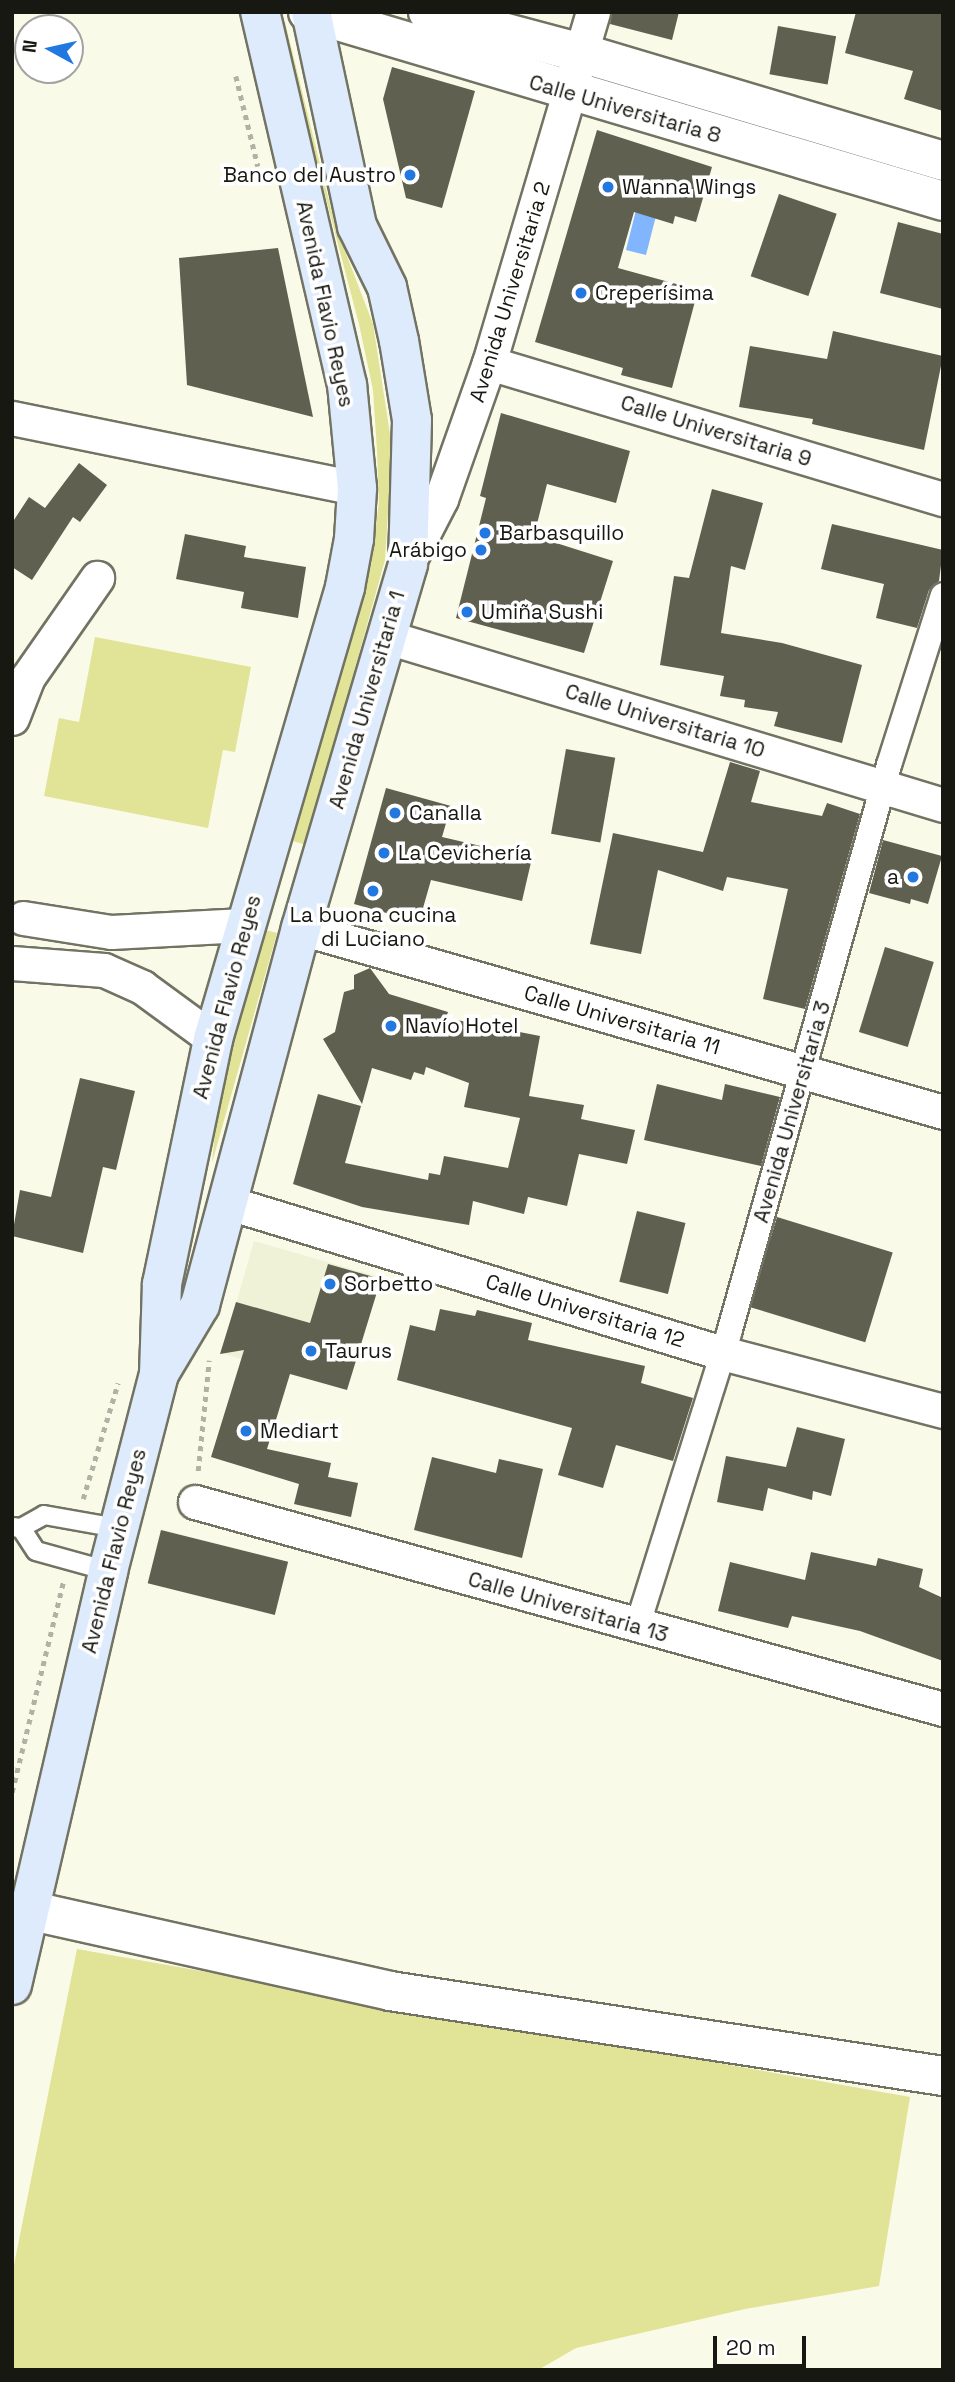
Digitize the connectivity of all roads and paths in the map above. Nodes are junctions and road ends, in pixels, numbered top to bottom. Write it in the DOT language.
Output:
graph roads {
  1 [pos="260,12"];
  2 [pos="428,12"];
  3 [pos="593,12"];
  4 [pos="310,13"];
  5 [pos="581,53"];
  6 [pos="570,93"];
  7 [pos="834,128"];
  8 [pos="943,161"];
  9 [pos="821,166"];
  10 [pos="943,201"];
  11 [pos="489,363"];
  12 [pos="12,418"];
  13 [pos="357,488"];
  14 [pos="943,499"];
  15 [pos="408,564"];
  16 [pos="97,578"];
  17 [pos="943,595"];
  18 [pos="387,637"];
  19 [pos="20,672"];
  20 [pos="12,718"];
  21 [pos="883,788"];
  22 [pos="943,805"];
  23 [pos="17,907"];
  24 [pos="244,925"];
  25 [pos="301,928"];
  26 [pos="111,932"];
  27 [pos="12,962"];
  28 [pos="104,970"];
  29 [pos="213,1039"];
  30 [pos="803,1072"];
  31 [pos="943,1112"];
  32 [pos="229,1203"];
  33 [pos="210,1350"];
  34 [pos="722,1353"];
  35 [pos="159,1374"];
  36 [pos="120,1379"];
  37 [pos="943,1411"];
  38 [pos="195,1502"];
  39 [pos="77,1521"];
  40 [pos="17,1527"];
  41 [pos="118,1528"];
  42 [pos="69,1561"];
  43 [pos="107,1571"];
  44 [pos="637,1628"];
  45 [pos="943,1709"];
  46 [pos="12,1792"];
  47 [pos="20,1908"];
  48 [pos="12,1985"];
  49 [pos="943,2076"];
  1 -- 13 [label="main road, Avenida Flavio Reyes"];
  2 -- 5 [label="street, Calle Universitaria 8"];
  3 -- 5 [label="street, Avenida Universitaria 2"];
  4 -- 6 [label="street, Calle Universitaria 8"];
  4 -- 15 [label="main road, Avenida Universitaria 1"];
  5 -- 6 [label="street, Avenida Universitaria 2"];
  5 -- 7 [label="street, Calle Universitaria 8"];
  6 -- 9 [label="street, Calle Universitaria 8"];
  6 -- 11 [label="street, Avenida Universitaria 2"];
  7 -- 8 [label="street, Calle Universitaria 8"];
  7 -- 9 [label="street"];
  9 -- 10 [label="street, Calle Universitaria 8"];
  11 -- 14 [label="street, Calle Universitaria 9"];
  11 -- 15 [label="street, Avenida Universitaria 2"];
  12 -- 13 [label="street"];
  13 -- 24 [label="main road, Avenida Flavio Reyes"];
  15 -- 18 [label="main road, Avenida Universitaria 1"];
  16 -- 19 [label="street"];
  17 -- 21 [label="street, Avenida Universitaria 3"];
  18 -- 21 [label="street, Calle Universitaria 10"];
  18 -- 25 [label="main road, Avenida Universitaria 1"];
  19 -- 20 [label="street"];
  21 -- 22 [label="street, Calle Universitaria 10"];
  21 -- 30 [label="street, Avenida Universitaria 3"];
  23 -- 26 [label="street"];
  23 -- 27 [label="street"];
  24 -- 26 [label="street"];
  24 -- 29 [label="main road, Avenida Flavio Reyes"];
  25 -- 30 [label="street, Calle Universitaria 11"];
  25 -- 32 [label="main road, Avenida Universitaria 1"];
  26 -- 28 [label="street"];
  27 -- 28 [label="street"];
  28 -- 29 [label="street"];
  29 -- 35 [label="main road, Avenida Flavio Reyes"];
  30 -- 31 [label="street, Calle Universitaria 11"];
  30 -- 34 [label="street, Avenida Universitaria 3"];
  32 -- 34 [label="street, Calle Universitaria 12"];
  32 -- 35 [label="main road, Avenida Universitaria 1"];
  33 -- 38 [label="path"];
  34 -- 37 [label="street, Calle Universitaria 12"];
  34 -- 44 [label="street, Avenida Universitaria 3"];
  35 -- 41 [label="main road, Avenida Flavio Reyes"];
  36 -- 39 [label="path"];
  38 -- 44 [label="street, Calle Universitaria 13"];
  39 -- 40 [label="lane"];
  39 -- 41 [label="lane"];
  40 -- 42 [label="lane"];
  41 -- 43 [label="main road, Avenida Flavio Reyes"];
  42 -- 43 [label="lane"];
  42 -- 46 [label="path"];
  43 -- 47 [label="main road, Avenida Flavio Reyes"];
  44 -- 45 [label="street, Calle Universitaria 13"];
  47 -- 48 [label="main road, Avenida Flavio Reyes"];
  47 -- 49 [label="street"];
}
